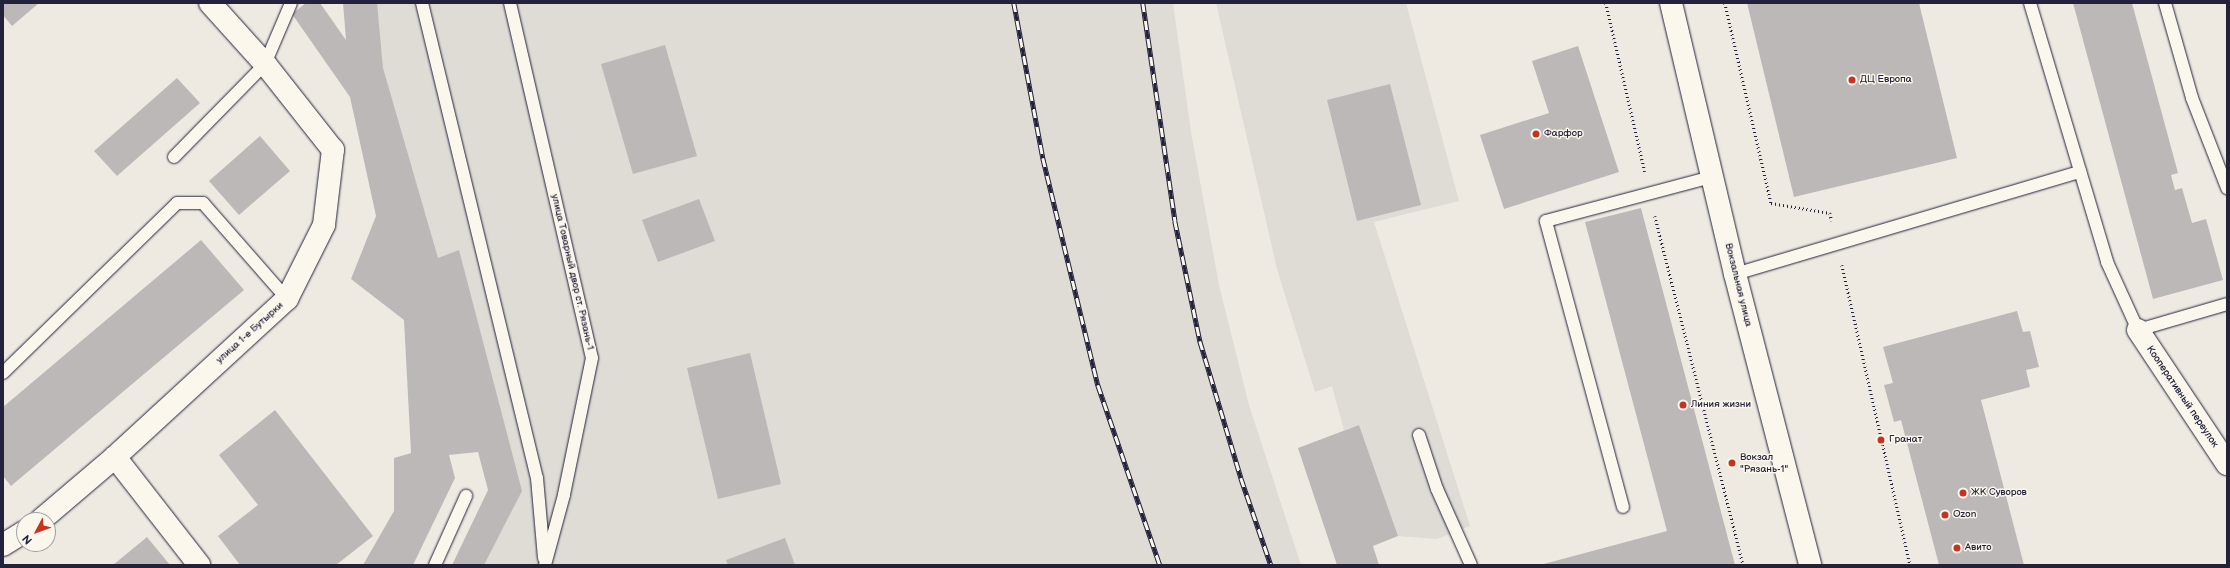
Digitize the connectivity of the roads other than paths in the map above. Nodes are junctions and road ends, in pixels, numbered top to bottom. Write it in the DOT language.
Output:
graph roads {
  1 [pos="210,3"];
  2 [pos="291,3"];
  3 [pos="422,3"];
  4 [pos="510,3"];
  5 [pos="1671,3"];
  6 [pos="2030,3"];
  7 [pos="2165,3"];
  8 [pos="264,64"];
  9 [pos="174,157"];
  10 [pos="2080,172"];
  11 [pos="1711,177"];
  12 [pos="2227,188"];
  13 [pos="1735,274"];
  14 [pos="287,299"];
  15 [pos="2227,304"];
  16 [pos="2138,330"];
  17 [pos="3,373"];
  18 [pos="1419,435"];
  19 [pos="115,457"];
  20 [pos="2227,464"];
  21 [pos="466,496"];
  22 [pos="1623,507"];
  23 [pos="50,512"];
  24 [pos="16,537"];
  25 [pos="3,546"];
  26 [pos="199,565"];
  27 [pos="435,565"];
  28 [pos="544,565"];
  29 [pos="1471,565"];
  30 [pos="1810,565"];
  1 -- 8 [label="street, улица 1-е Бутырки"];
  2 -- 8 [label="lane"];
  3 -- 28 [label="lane"];
  4 -- 28 [label="lane, улица Товарный двор ст. Рязань-1"];
  5 -- 11 [label="street, Вокзальная улица"];
  6 -- 10 [label="lane"];
  7 -- 12 [label="lane"];
  8 -- 9 [label="lane"];
  8 -- 14 [label="street, улица 1-е Бутырки"];
  10 -- 13 [label="lane"];
  10 -- 16 [label="lane"];
  11 -- 13 [label="street, Вокзальная улица"];
  11 -- 22 [label="lane"];
  13 -- 30 [label="street, Вокзальная улица"];
  14 -- 17 [label="lane"];
  14 -- 19 [label="street, улица 1-е Бутырки"];
  15 -- 16 [label="lane"];
  16 -- 20 [label="street, Кооперативный переулок"];
  18 -- 29 [label="lane"];
  19 -- 23 [label="street, улица 1-е Бутырки"];
  19 -- 26 [label="street"];
  21 -- 27 [label="lane"];
  24 -- 25 [label="street"];
}
